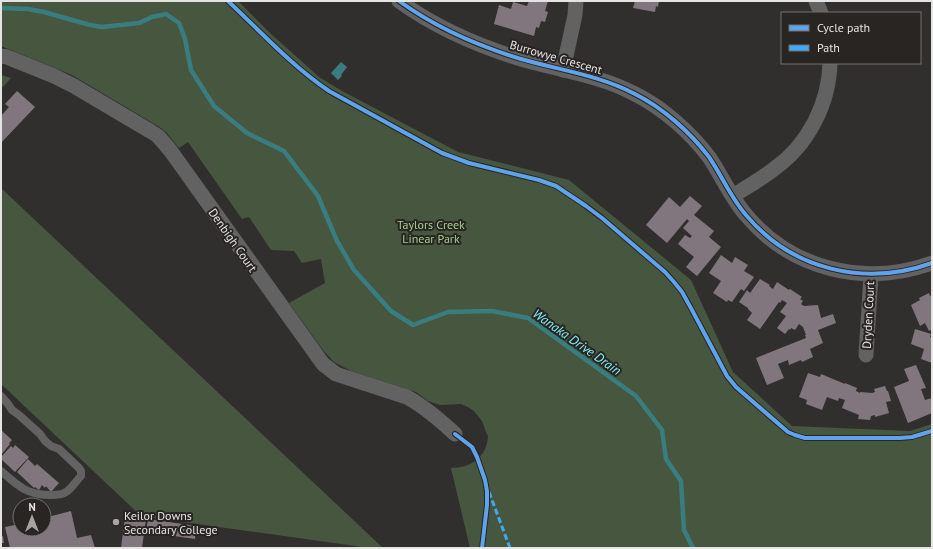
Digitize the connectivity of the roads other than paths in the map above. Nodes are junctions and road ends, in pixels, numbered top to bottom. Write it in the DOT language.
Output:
graph roads {
  1 [pos="399,1"];
  2 [pos="576,1"];
  3 [pos="816,1"];
  4 [pos="821,12"];
  5 [pos="1,56"];
  6 [pos="830,64"];
  7 [pos="564,70"];
  8 [pos="733,196"];
  9 [pos="932,263"];
  10 [pos="871,274"];
  11 [pos="866,355"];
  12 [pos="1,396"];
  13 [pos="455,434"];
  14 [pos="1,471"];
  1 -- 7 [label="street, Burrowye Crescent"];
  2 -- 7 [label="street"];
  3 -- 4 [label="street"];
  5 -- 13 [label="street, Denbigh Court"];
  6 -- 8 [label="street"];
  7 -- 8 [label="street, Burrowye Crescent"];
  8 -- 10 [label="street, Burrowye Crescent"];
  9 -- 10 [label="street, Burrowye Crescent"];
  10 -- 11 [label="street, Dryden Court"];
  12 -- 14 [label="lane"];
}
